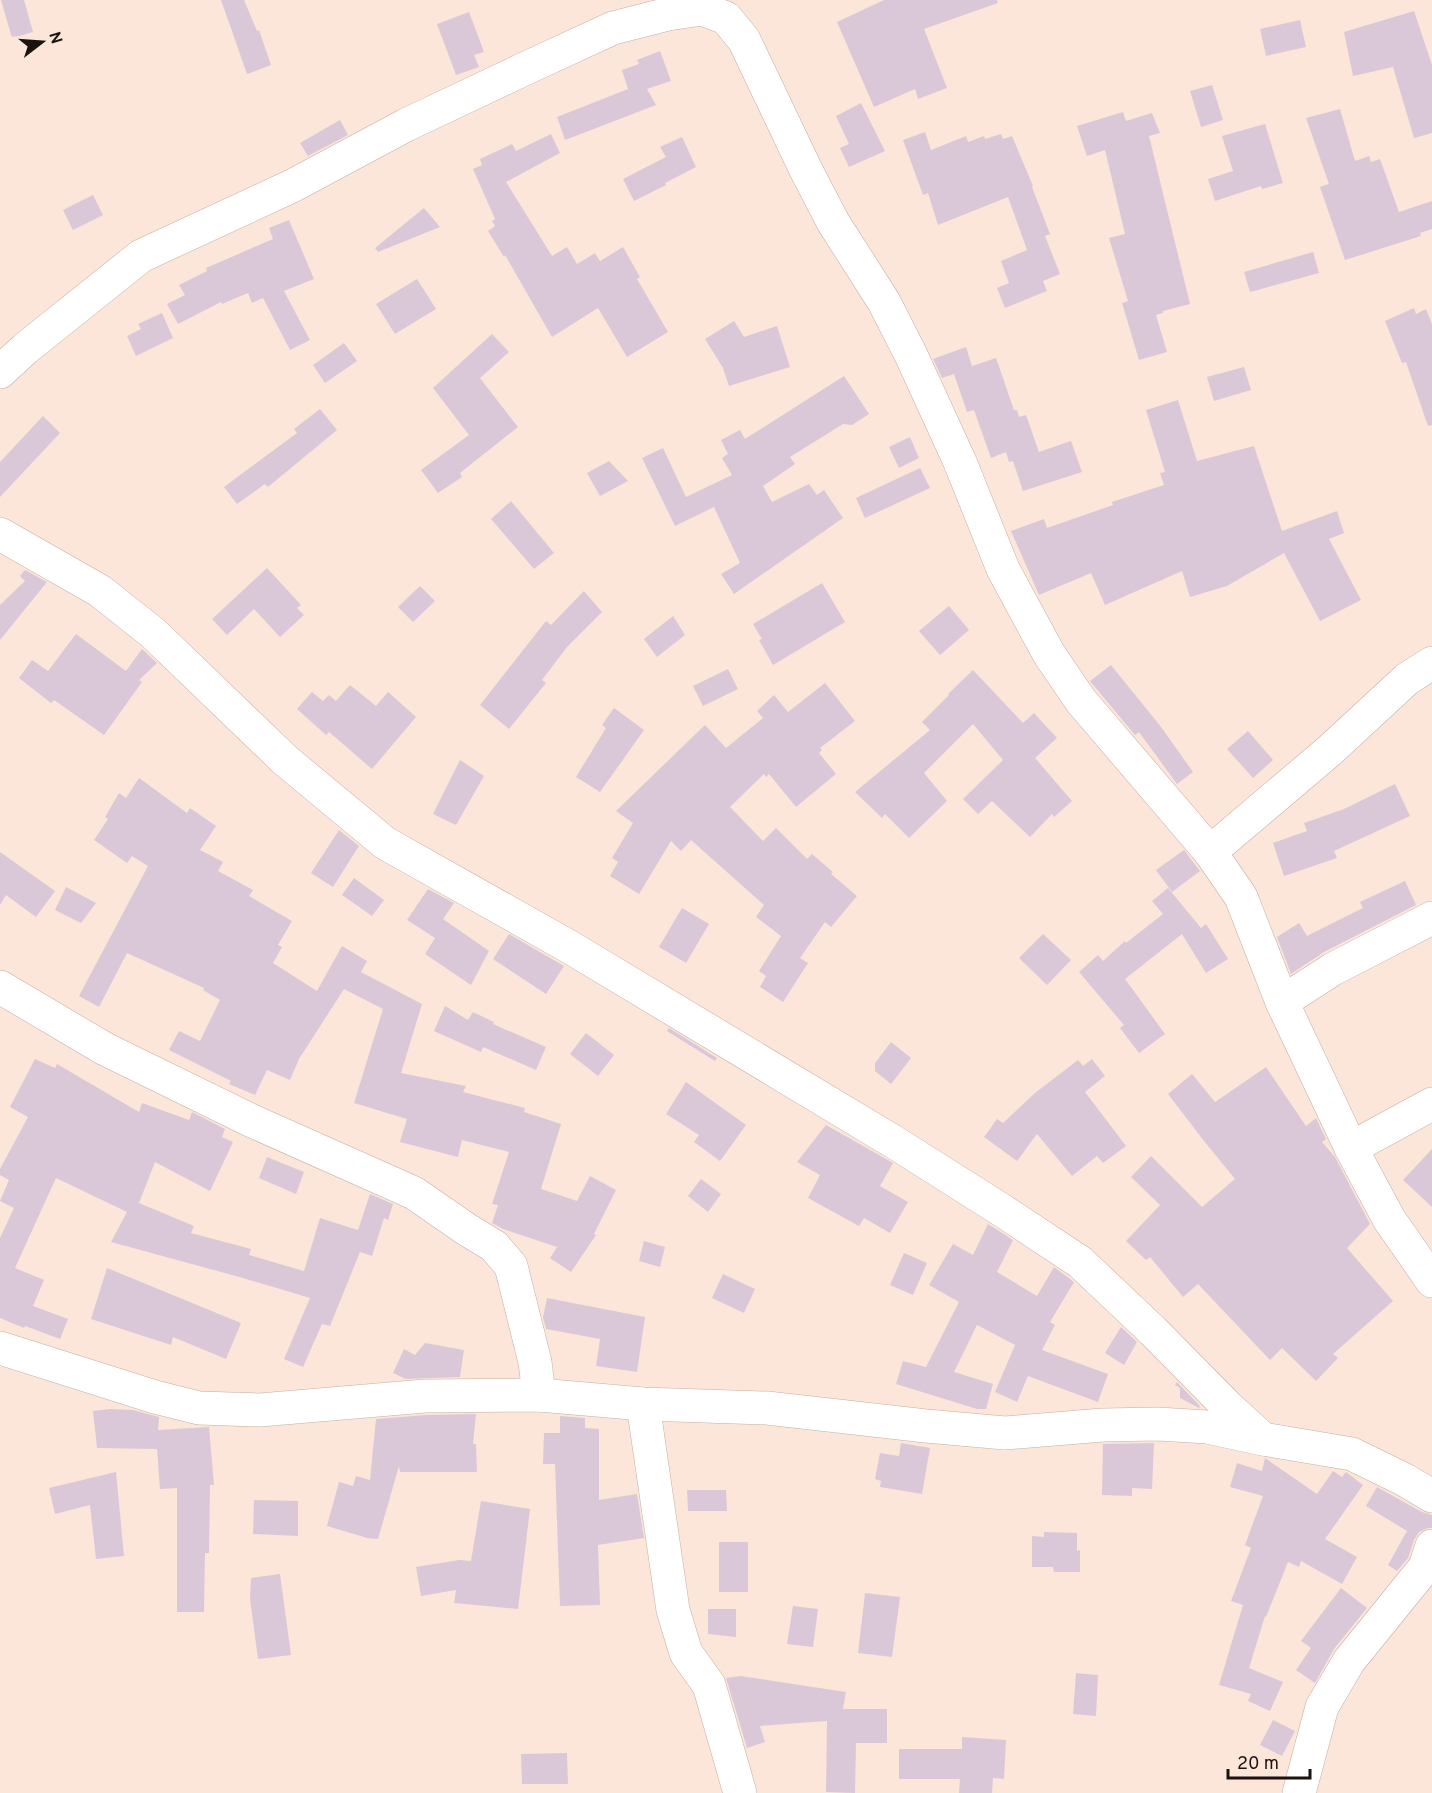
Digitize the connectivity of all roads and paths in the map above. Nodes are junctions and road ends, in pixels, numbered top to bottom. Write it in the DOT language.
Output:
graph roads {
  1 [pos="0,372"];
  2 [pos="0,534"];
  3 [pos="1432,663"];
  4 [pos="1210,852"];
  5 [pos="1432,918"];
  6 [pos="0,987"];
  7 [pos="1282,1002"];
  8 [pos="1432,1104"];
  9 [pos="1351,1148"];
  10 [pos="1432,1281"];
  11 [pos="0,1348"];
  12 [pos="539,1395"];
  13 [pos="642,1404"];
  14 [pos="1263,1439"];
  15 [pos="1432,1497"];
  16 [pos="1432,1546"];
  17 [pos="740,1793"];
  18 [pos="1299,1793"];
  1 -- 4 [label="street"];
  2 -- 14 [label="street"];
  3 -- 4 [label="street"];
  4 -- 7 [label="street"];
  5 -- 7 [label="street"];
  6 -- 12 [label="street"];
  7 -- 9 [label="street"];
  8 -- 9 [label="street"];
  9 -- 10 [label="street"];
  11 -- 12 [label="street"];
  12 -- 13 [label="street"];
  13 -- 14 [label="street"];
  13 -- 17 [label="street"];
  14 -- 15 [label="street"];
  16 -- 18 [label="street"];
}
